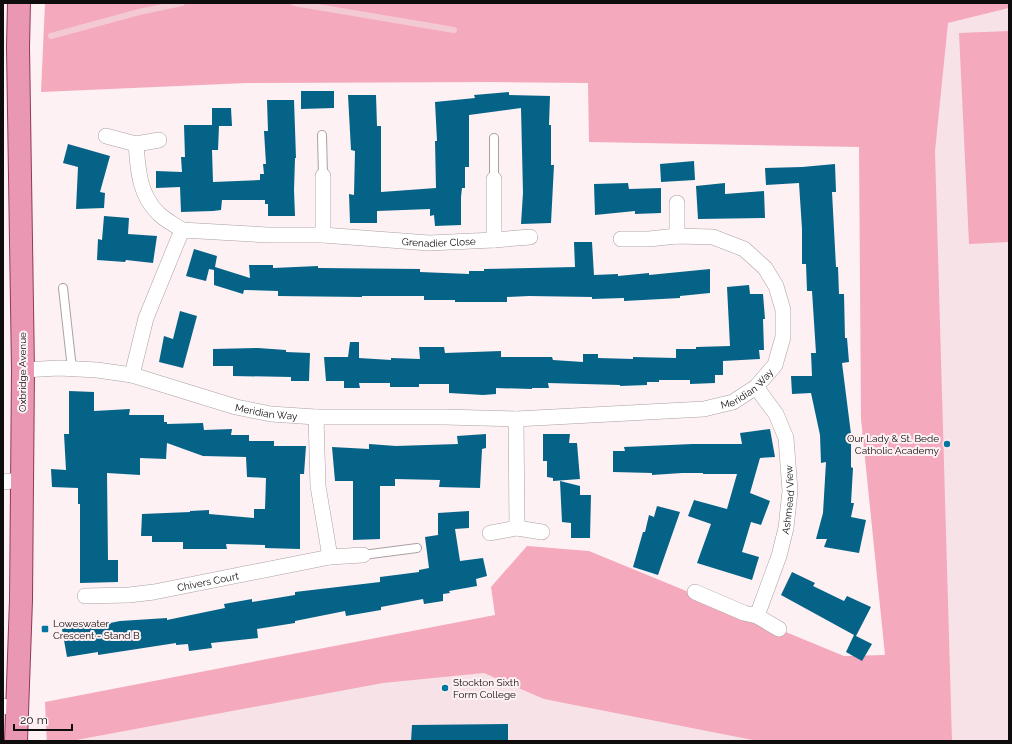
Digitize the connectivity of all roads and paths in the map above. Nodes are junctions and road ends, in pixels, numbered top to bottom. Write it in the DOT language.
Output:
graph roads {
  1 [pos="19,3"];
  2 [pos="322,135"];
  3 [pos="106,136"];
  4 [pos="494,138"];
  5 [pos="159,140"];
  6 [pos="136,144"];
  7 [pos="323,176"];
  8 [pos="494,179"];
  9 [pos="677,203"];
  10 [pos="182,230"];
  11 [pos="323,235"];
  12 [pos="677,236"];
  13 [pos="530,237"];
  14 [pos="621,239"];
  15 [pos="494,240"];
  16 [pos="64,288"];
  17 [pos="72,369"];
  18 [pos="23,370"];
  19 [pos="132,375"];
  20 [pos="756,387"];
  21 [pos="316,417"];
  22 [pos="516,419"];
  23 [pos="12,481"];
  24 [pos="517,528"];
  25 [pos="542,532"];
  26 [pos="490,533"];
  27 [pos="417,548"];
  28 [pos="363,556"];
  29 [pos="330,557"];
  30 [pos="695,592"];
  31 [pos="85,596"];
  32 [pos="756,616"];
  33 [pos="780,629"];
  34 [pos="10,707"];
  35 [pos="16,741"];
  1 -- 18 [label="main road, Oxbridge Avenue"];
  2 -- 7 [label="lane"];
  3 -- 6 [label="street"];
  4 -- 8 [label="lane"];
  5 -- 6 [label="street"];
  6 -- 10 [label="street, Grenadier Close"];
  7 -- 11 [label="street"];
  8 -- 15 [label="street"];
  9 -- 12 [label="street"];
  10 -- 11 [label="street, Grenadier Close"];
  10 -- 19 [label="street"];
  11 -- 15 [label="street, Grenadier Close"];
  12 -- 14 [label="street, Meridian Way"];
  12 -- 20 [label="street, Meridian Way"];
  13 -- 15 [label="street, Grenadier Close"];
  16 -- 17 [label="lane"];
  17 -- 18 [label="street, Meridian Way"];
  17 -- 19 [label="street, Meridian Way"];
  18 -- 23 [label="main road, Oxbridge Avenue"];
  19 -- 21 [label="street, Meridian Way"];
  20 -- 22 [label="street, Meridian Way"];
  20 -- 32 [label="street, Ashmead View"];
  21 -- 22 [label="street, Meridian Way"];
  21 -- 29 [label="street"];
  22 -- 24 [label="street"];
  23 -- 34 [label="main road, Oxbridge Avenue"];
  24 -- 25 [label="street"];
  24 -- 26 [label="street"];
  27 -- 28 [label="lane"];
  28 -- 29 [label="street, Chivers Court"];
  29 -- 31 [label="street, Chivers Court"];
  30 -- 32 [label="street"];
  32 -- 33 [label="street"];
  34 -- 35 [label="main road, Oxbridge Avenue"];
}
